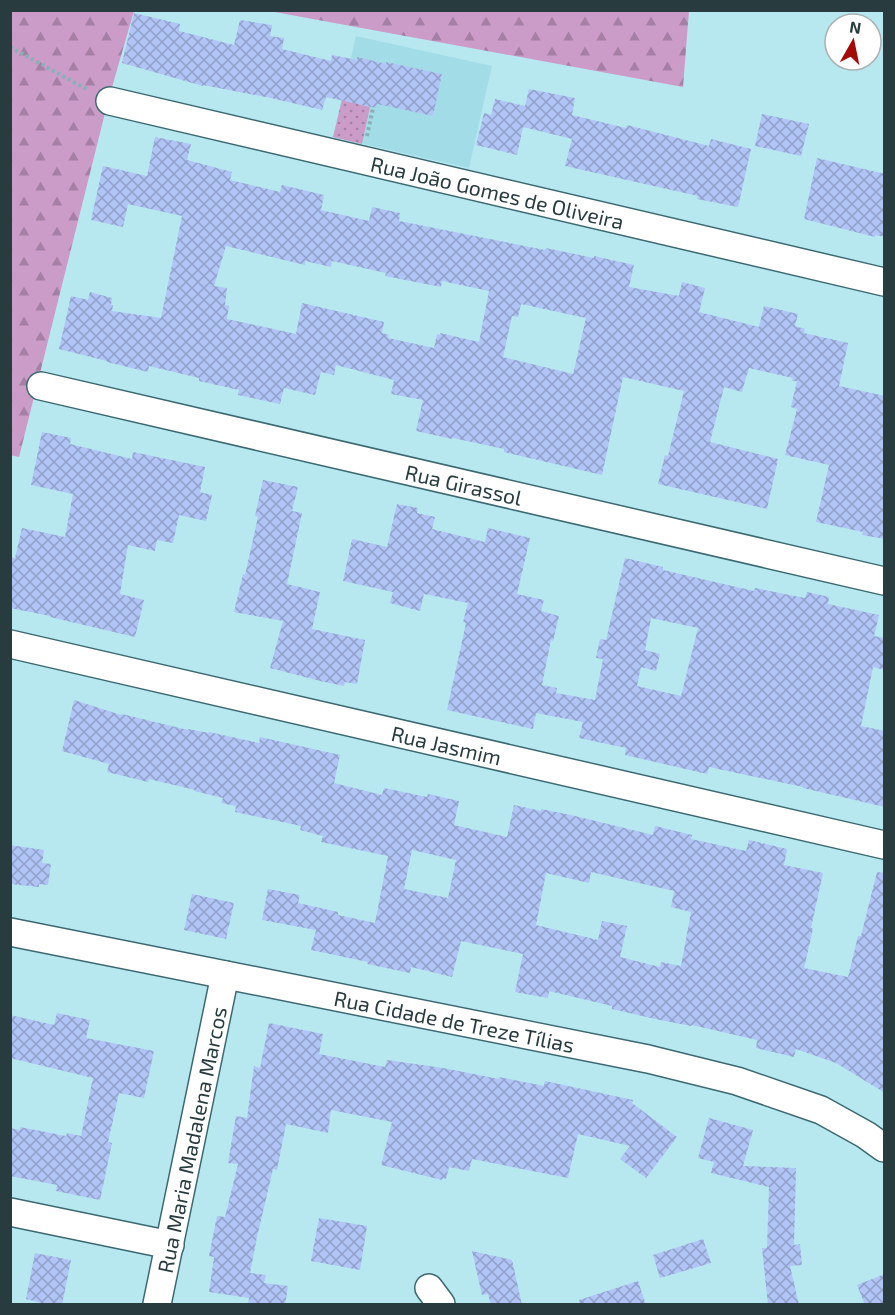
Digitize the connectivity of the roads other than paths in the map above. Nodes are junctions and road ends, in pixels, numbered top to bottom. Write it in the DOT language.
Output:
graph roads {
  1 [pos="110,101"];
  2 [pos="885,282"];
  3 [pos="41,386"];
  4 [pos="885,581"];
  5 [pos="10,644"];
  6 [pos="885,845"];
  7 [pos="10,932"];
  8 [pos="225,975"];
  9 [pos="885,1148"];
  10 [pos="10,1212"];
  11 [pos="170,1245"];
  12 [pos="157,1305"];
  1 -- 2 [label="street, Rua João Gomes de Oliveira"];
  3 -- 4 [label="street, Rua Girassol"];
  5 -- 6 [label="street, Rua Jasmim"];
  7 -- 8 [label="street, Rua Cidade de Treze Tílias"];
  8 -- 9 [label="street, Rua Cidade de Treze Tílias"];
  8 -- 11 [label="street, Rua Maria Madalena Marcos"];
  10 -- 11 [label="street"];
  11 -- 12 [label="street, Rua Maria Madalena Marcos"];
}
